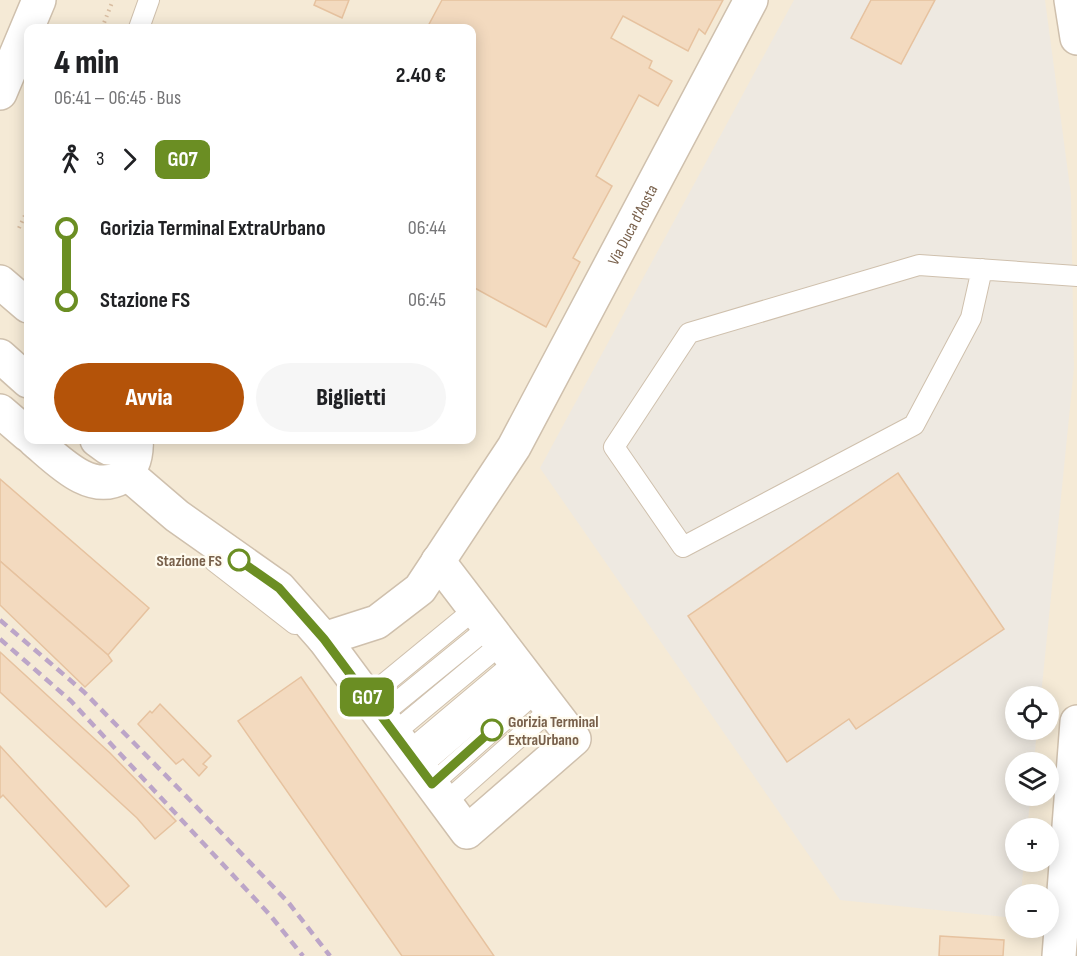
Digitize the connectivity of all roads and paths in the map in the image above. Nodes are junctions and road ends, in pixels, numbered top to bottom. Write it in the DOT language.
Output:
graph roads {
  1 [pos="39,0"];
  2 [pos="113,0"];
  3 [pos="149,0"];
  4 [pos="752,0"];
  5 [pos="1071,0"];
  6 [pos="29,24"];
  7 [pos="104,24"];
  8 [pos="140,24"];
  9 [pos="24,36"];
  10 [pos="1077,38"];
  11 [pos="0,93"];
  12 [pos="24,217"];
  13 [pos="19,228"];
  14 [pos="982,269"];
  15 [pos="1077,276"];
  16 [pos="0,282"];
  17 [pos="24,303"];
  18 [pos="0,356"];
  19 [pos="24,377"];
  20 [pos="0,411"];
  21 [pos="24,432"];
  22 [pos="39,444"];
  23 [pos="102,444"];
  24 [pos="133,452"];
  25 [pos="438,561"];
  26 [pos="324,639"];
  27 [pos="520,668"];
  28 [pos="1077,722"];
  29 [pos="413,759"];
  30 [pos="1059,956"];
  1 -- 6 [label="street"];
  2 -- 7 [label="path"];
  3 -- 8 [label="lane"];
  4 -- 25 [label="street, Via Duca d'Aosta"];
  5 -- 10 [label="street"];
  9 -- 11 [label="street"];
  12 -- 13 [label="path"];
  14 -- 14 [label="lane"];
  14 -- 15 [label="lane"];
  16 -- 17 [label="street"];
  18 -- 19 [label="street"];
  20 -- 21 [label="street"];
  22 -- 24 [label="street"];
  23 -- 24 [label="street"];
  24 -- 26 [label="street"];
  25 -- 26 [label="street, Via Duca d'Aosta"];
  25 -- 27 [label="street"];
  26 -- 29 [label="street"];
  27 -- 29 [label="lane"];
  27 -- 29 [label="lane"];
  27 -- 29 [label="lane"];
  27 -- 29 [label="street"];
  28 -- 30 [label="street"];
}
